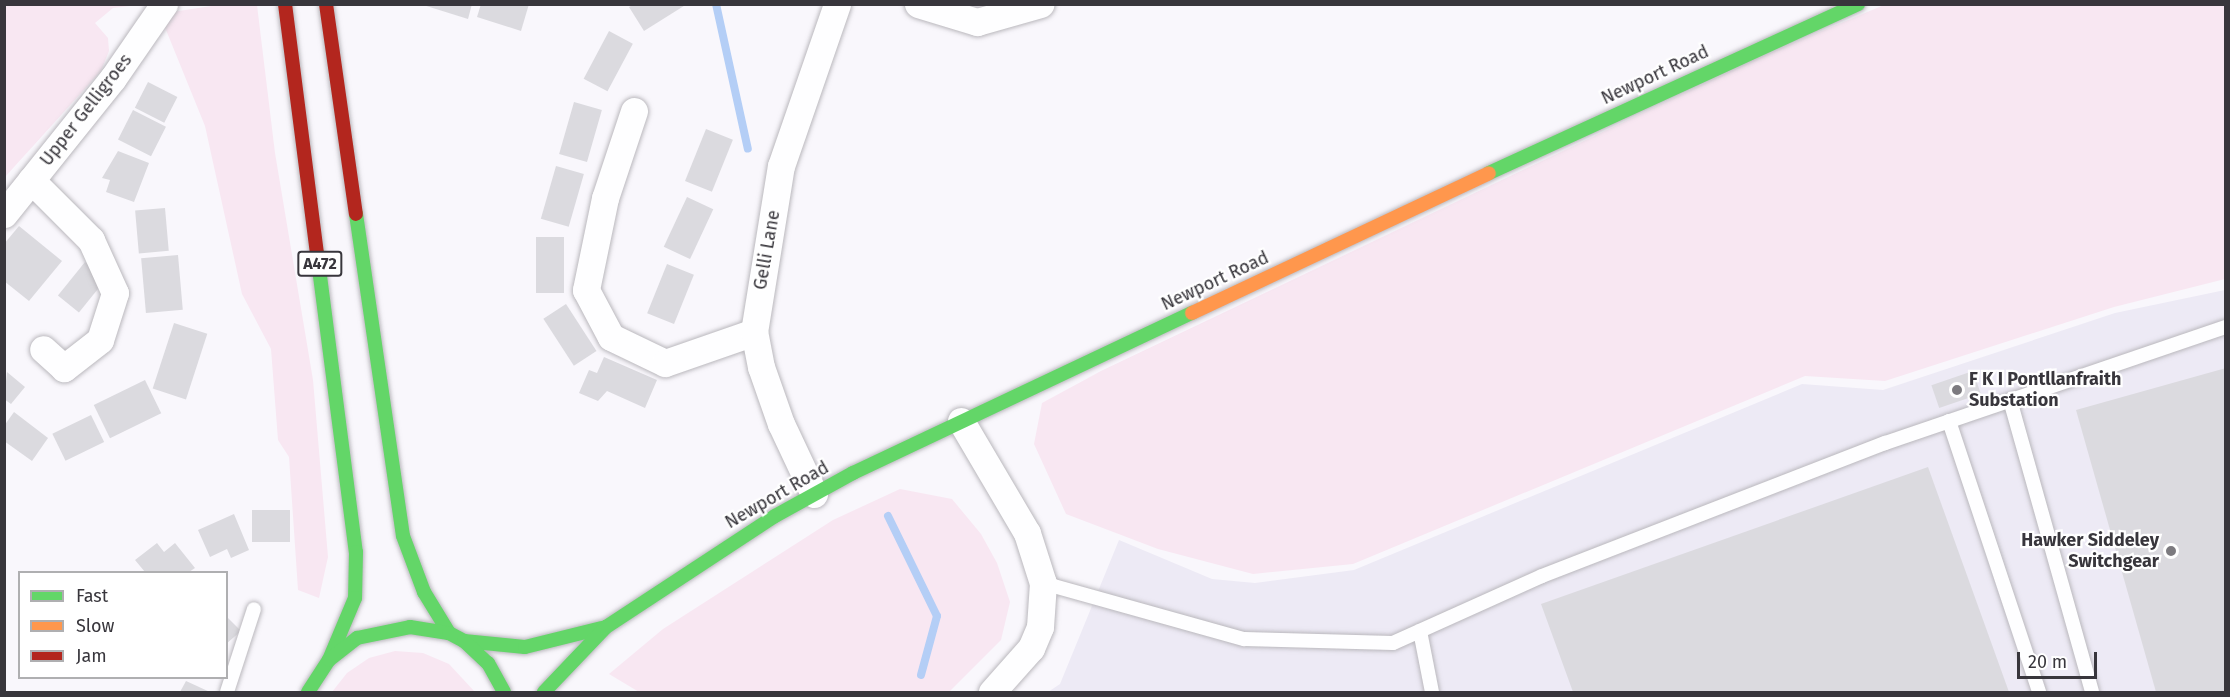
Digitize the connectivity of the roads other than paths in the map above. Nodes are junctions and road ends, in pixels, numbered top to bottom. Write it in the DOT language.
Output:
graph roads {
  1 [pos="164,4"];
  2 [pos="285,4"];
  3 [pos="326,4"];
  4 [pos="837,4"];
  5 [pos="918,4"];
  6 [pos="1040,4"];
  7 [pos="1858,4"];
  8 [pos="634,111"];
  9 [pos="31,180"];
  10 [pos="4,214"];
  11 [pos="2226,327"];
  12 [pos="753,332"];
  13 [pos="43,349"];
  14 [pos="2010,400"];
  15 [pos="961,421"];
  16 [pos="1948,421"];
  17 [pos="814,494"];
  18 [pos="1043,583"];
  19 [pos="254,609"];
  20 [pos="606,627"];
  21 [pos="1420,631"];
  22 [pos="449,633"];
  23 [pos="464,641"];
  24 [pos="330,660"];
  25 [pos="227,693"];
  26 [pos="308,693"];
  27 [pos="504,693"];
  28 [pos="544,693"];
  29 [pos="992,693"];
  30 [pos="1432,693"];
  31 [pos="2038,693"];
  32 [pos="2092,693"];
  1 -- 9 [label="street, Upper Gelligroes"];
  2 -- 24 [label="main road, A472"];
  3 -- 22 [label="main road, A472"];
  4 -- 12 [label="street, Gelli Lane"];
  5 -- 6 [label="street"];
  7 -- 15 [label="main road, Newport Road"];
  8 -- 12 [label="street"];
  9 -- 10 [label="street, Upper Gelligroes"];
  9 -- 13 [label="street"];
  11 -- 14 [label="lane"];
  12 -- 17 [label="street, Gelli Lane"];
  14 -- 16 [label="lane"];
  14 -- 32 [label="lane"];
  15 -- 17 [label="main road, Newport Road"];
  15 -- 18 [label="street"];
  16 -- 21 [label="lane"];
  16 -- 31 [label="lane"];
  17 -- 20 [label="main road, Newport Road"];
  18 -- 21 [label="lane"];
  18 -- 29 [label="street"];
  19 -- 25 [label="lane"];
  20 -- 23 [label="main road, Newport Road"];
  20 -- 28 [label="main road, Newport Road"];
  21 -- 30 [label="lane"];
  22 -- 23 [label="main road"];
  22 -- 24 [label="main road"];
  23 -- 27 [label="main road"];
  24 -- 26 [label="main road"];
}
